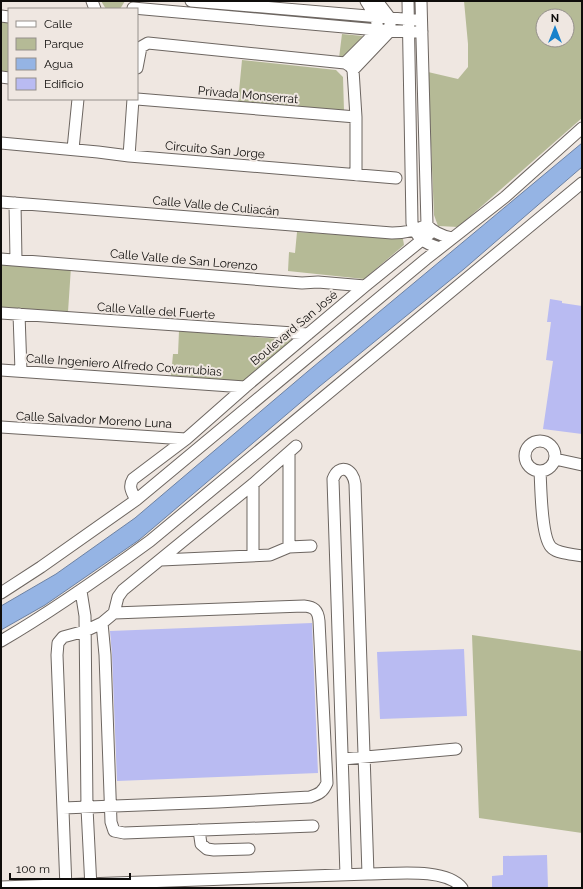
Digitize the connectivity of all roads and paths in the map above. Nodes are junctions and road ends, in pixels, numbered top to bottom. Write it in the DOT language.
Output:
graph roads {
  1 [pos="191,1"];
  2 [pos="366,1"];
  3 [pos="377,1"];
  4 [pos="408,1"];
  5 [pos="421,1"];
  6 [pos="133,6"];
  7 [pos="376,17"];
  8 [pos="390,18"];
  9 [pos="408,20"];
  10 [pos="422,20"];
  11 [pos="378,30"];
  12 [pos="390,31"];
  13 [pos="408,32"];
  14 [pos="422,32"];
  15 [pos="366,50"];
  16 [pos="138,61"];
  17 [pos="350,66"];
  18 [pos="138,99"];
  19 [pos="78,100"];
  20 [pos="133,100"];
  21 [pos="356,117"];
  22 [pos="582,128"];
  23 [pos="1,143"];
  24 [pos="73,149"];
  25 [pos="129,156"];
  26 [pos="356,175"];
  27 [pos="396,178"];
  28 [pos="582,183"];
  29 [pos="1,202"];
  30 [pos="15,203"];
  31 [pos="430,228"];
  32 [pos="418,236"];
  33 [pos="452,238"];
  34 [pos="413,247"];
  35 [pos="440,248"];
  36 [pos="1,259"];
  37 [pos="426,259"];
  38 [pos="16,260"];
  39 [pos="364,286"];
  40 [pos="1,313"];
  41 [pos="19,314"];
  42 [pos="308,334"];
  43 [pos="1,370"];
  44 [pos="22,371"];
  45 [pos="244,387"];
  46 [pos="1,427"];
  47 [pos="186,438"];
  48 [pos="555,459"];
  49 [pos="582,465"];
  50 [pos="540,471"];
  51 [pos="253,484"];
  52 [pos="136,500"];
  53 [pos="311,546"];
  54 [pos="289,547"];
  55 [pos="253,556"];
  56 [pos="582,556"];
  57 [pos="161,560"];
  58 [pos="81,591"];
  59 [pos="1,593"];
  60 [pos="114,613"];
  61 [pos="102,623"];
  62 [pos="85,631"];
  63 [pos="1,640"];
  64 [pos="456,749"];
  65 [pos="363,757"];
  66 [pos="343,759"];
  67 [pos="111,807"];
  68 [pos="63,808"];
  69 [pos="87,808"];
  70 [pos="313,826"];
  71 [pos="199,830"];
  72 [pos="249,849"];
  73 [pos="368,874"];
  74 [pos="346,875"];
  75 [pos="91,886"];
  76 [pos="1,887"];
  77 [pos="66,887"];
  78 [pos="462,888"];
  1 -- 7 [label="street"];
  2 -- 7 [label="street"];
  3 -- 8 [label="street"];
  4 -- 9 [label="street"];
  5 -- 10 [label="street"];
  6 -- 11 [label="street"];
  7 -- 8 [label="street"];
  7 -- 11 [label="street"];
  8 -- 9 [label="street"];
  8 -- 12 [label="street"];
  9 -- 10 [label="street"];
  9 -- 13 [label="street"];
  10 -- 14 [label="street"];
  11 -- 12 [label="street"];
  11 -- 15 [label="street"];
  12 -- 13 [label="street"];
  12 -- 15 [label="street"];
  13 -- 14 [label="street"];
  13 -- 32 [label="street"];
  14 -- 31 [label="street"];
  15 -- 17 [label="street"];
  16 -- 17 [label="street"];
  17 -- 21 [label="street"];
  18 -- 21 [label="street, Privada Monserrat"];
  19 -- 24 [label="street"];
  20 -- 25 [label="street"];
  21 -- 26 [label="street"];
  22 -- 33 [label="street"];
  23 -- 24 [label="street, Circuito San Jorge"];
  24 -- 25 [label="street, Circuito San Jorge"];
  25 -- 26 [label="street, Circuito San Jorge"];
  26 -- 27 [label="street, Circuito San Jorge"];
  28 -- 58 [label="street"];
  29 -- 30 [label="street, Calle Valle de Culiacán"];
  30 -- 32 [label="street, Calle Valle de Culiacán"];
  30 -- 38 [label="street"];
  31 -- 32 [label="street, Boulevard San José"];
  31 -- 33 [label="street"];
  32 -- 34 [label="street, Boulevard San José"];
  32 -- 35 [label="street"];
  33 -- 35 [label="street"];
  34 -- 37 [label="street"];
  34 -- 39 [label="street, Boulevard San José"];
  35 -- 37 [label="street"];
  36 -- 38 [label="street, Calle Valle de San Lorenzo"];
  37 -- 52 [label="street"];
  38 -- 39 [label="street, Calle Valle de San Lorenzo"];
  39 -- 42 [label="street, Boulevard San José"];
  40 -- 41 [label="street, Calle Valle del Fuerte"];
  41 -- 42 [label="street, Calle Valle del Fuerte"];
  41 -- 44 [label="street"];
  42 -- 45 [label="street, Boulevard San José"];
  43 -- 44 [label="street, Calle Ingeniero Alfredo Covarrubias"];
  44 -- 45 [label="street, Calle Ingeniero Alfredo Covarrubias"];
  45 -- 47 [label="street, Boulevard San José"];
  46 -- 47 [label="street, Calle Salvador Moreno Luna"];
  47 -- 52 [label="street, Boulevard San José"];
  48 -- 49 [label="street"];
  48 -- 50 [label="street"];
  48 -- 50 [label="street"];
  50 -- 56 [label="street"];
  51 -- 54 [label="street"];
  51 -- 55 [label="street"];
  51 -- 57 [label="street"];
  52 -- 59 [label="street"];
  53 -- 54 [label="street"];
  54 -- 55 [label="street"];
  55 -- 57 [label="street"];
  57 -- 60 [label="street"];
  58 -- 62 [label="street"];
  58 -- 63 [label="street"];
  60 -- 61 [label="street"];
  60 -- 67 [label="street"];
  61 -- 62 [label="street"];
  61 -- 67 [label="street"];
  62 -- 68 [label="street"];
  62 -- 69 [label="street"];
  64 -- 65 [label="street"];
  65 -- 66 [label="street"];
  65 -- 66 [label="street"];
  65 -- 73 [label="street"];
  66 -- 74 [label="street"];
  67 -- 69 [label="street"];
  67 -- 71 [label="street"];
  68 -- 69 [label="street"];
  68 -- 77 [label="street"];
  69 -- 75 [label="street"];
  70 -- 71 [label="street"];
  71 -- 72 [label="street"];
  73 -- 74 [label="street"];
  73 -- 78 [label="street"];
  74 -- 75 [label="street"];
  75 -- 77 [label="street"];
  76 -- 77 [label="street"];
}
